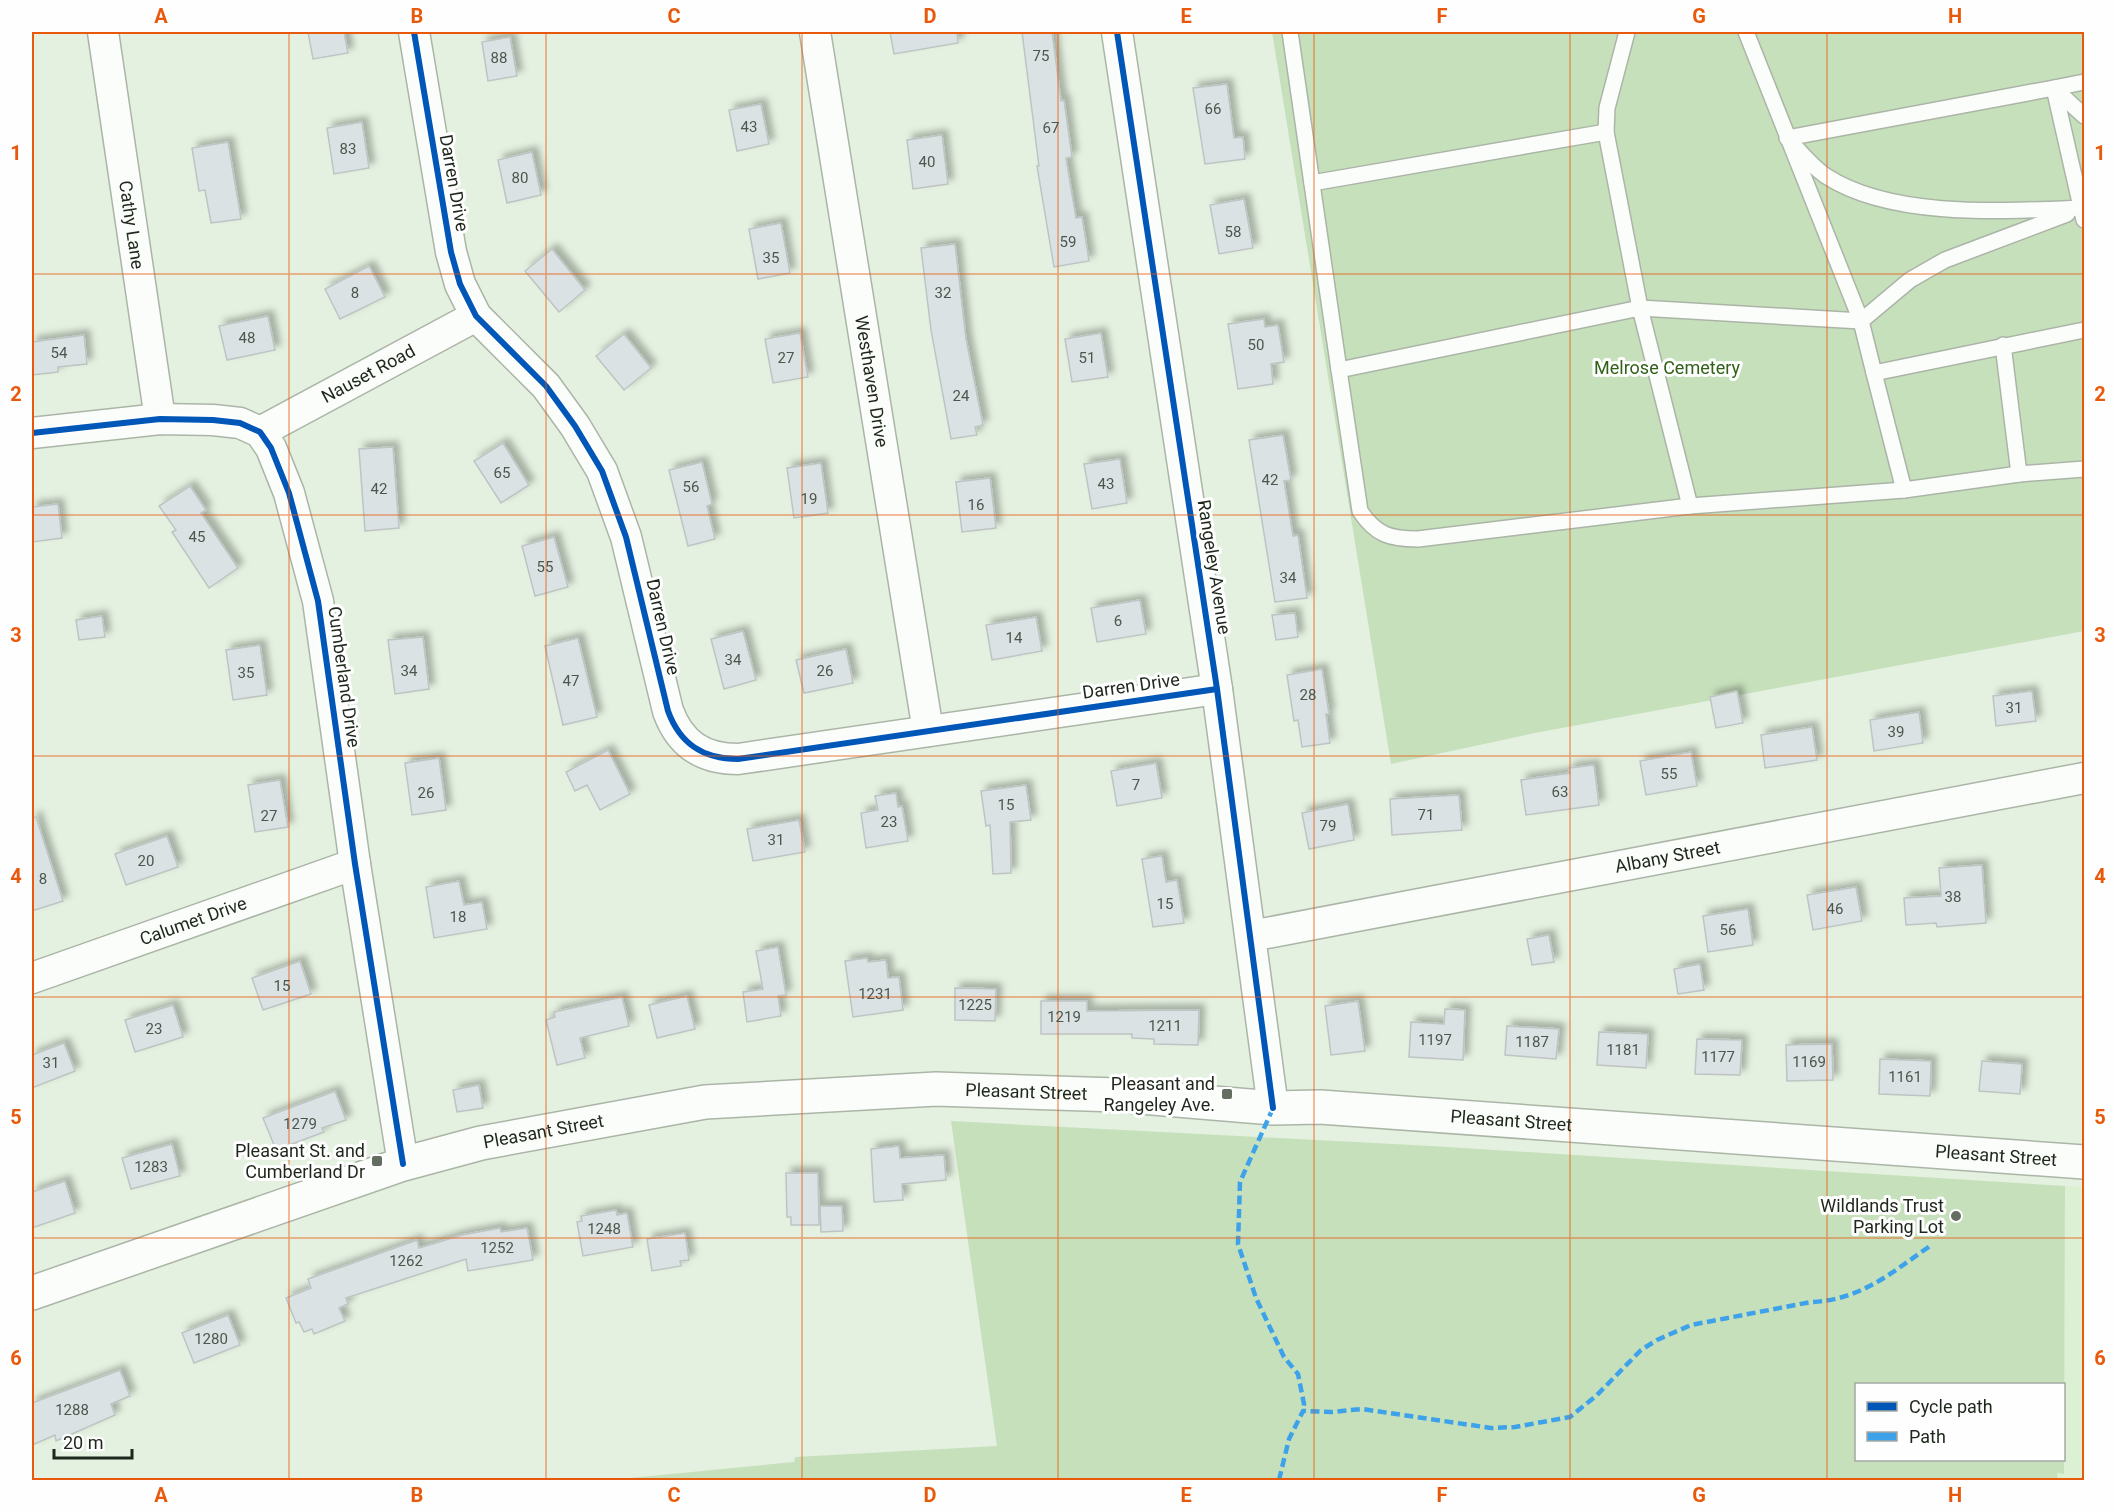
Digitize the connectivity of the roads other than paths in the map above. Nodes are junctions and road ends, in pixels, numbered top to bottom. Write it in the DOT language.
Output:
graph roads {
  1 [pos="104,32"];
  2 [pos="414,32"];
  3 [pos="815,32"];
  4 [pos="1118,32"];
  5 [pos="1290,32"];
  6 [pos="1627,32"];
  7 [pos="1746,32"];
  8 [pos="2085,82"];
  9 [pos="2054,88"];
  10 [pos="2085,116"];
  11 [pos="1606,132"];
  12 [pos="1787,138"];
  13 [pos="1312,183"];
  14 [pos="2083,214"];
  15 [pos="1640,308"];
  16 [pos="476,316"];
  17 [pos="1861,321"];
  18 [pos="2085,330"];
  19 [pos="2003,345"];
  20 [pos="1339,370"];
  21 [pos="1874,373"];
  22 [pos="160,419"];
  23 [pos="260,432"];
  24 [pos="32,433"];
  25 [pos="2085,469"];
  26 [pos="2019,474"];
  27 [pos="1904,490"];
  28 [pos="1690,506"];
  29 [pos="1217,688"];
  30 [pos="928,731"];
  31 [pos="2085,778"];
  32 [pos="355,864"];
  33 [pos="1251,936"];
  34 [pos="32,978"];
  35 [pos="1274,1108"];
  36 [pos="2085,1162"];
  37 [pos="403,1164"];
  38 [pos="32,1293"];
  1 -- 22 [label="street, Cathy Lane"];
  2 -- 16 [label="street, Darren Drive"];
  3 -- 30 [label="street, Westhaven Drive"];
  4 -- 29 [label="street, Rangeley Avenue"];
  5 -- 13 [label="lane"];
  6 -- 11 [label="lane"];
  7 -- 12 [label="lane"];
  8 -- 9 [label="lane"];
  9 -- 10 [label="lane"];
  9 -- 12 [label="lane"];
  9 -- 14 [label="lane"];
  11 -- 13 [label="lane"];
  11 -- 15 [label="lane"];
  12 -- 14 [label="lane"];
  12 -- 17 [label="lane"];
  13 -- 20 [label="lane"];
  14 -- 17 [label="lane"];
  15 -- 17 [label="lane"];
  15 -- 20 [label="lane"];
  15 -- 28 [label="lane"];
  16 -- 23 [label="street, Nauset Road"];
  16 -- 30 [label="street, Darren Drive"];
  17 -- 21 [label="lane"];
  18 -- 19 [label="lane"];
  19 -- 21 [label="lane"];
  19 -- 26 [label="lane"];
  20 -- 28 [label="lane"];
  21 -- 27 [label="lane"];
  22 -- 23 [label="street"];
  22 -- 24 [label="street"];
  23 -- 32 [label="street, Cumberland Drive"];
  25 -- 26 [label="lane"];
  26 -- 27 [label="lane"];
  27 -- 28 [label="lane"];
  29 -- 30 [label="street, Darren Drive"];
  29 -- 33 [label="street, Rangeley Avenue"];
  31 -- 33 [label="street, Albany Street"];
  32 -- 34 [label="street, Calumet Drive"];
  32 -- 37 [label="street, Cumberland Drive"];
  33 -- 35 [label="street, Rangeley Avenue"];
  35 -- 36 [label="main road, Pleasant Street"];
  35 -- 37 [label="main road, Pleasant Street"];
  37 -- 38 [label="main road, Pleasant Street"];
}
